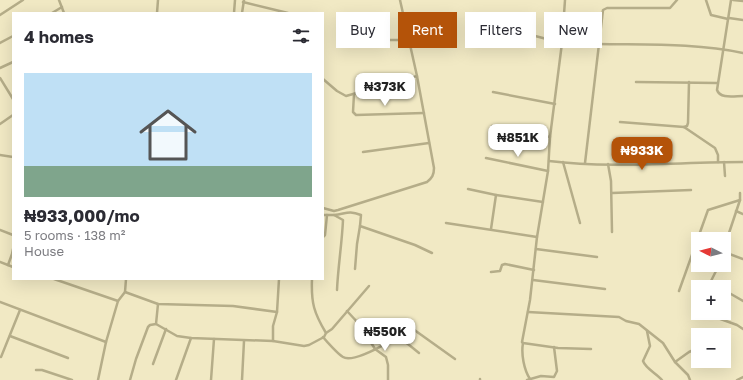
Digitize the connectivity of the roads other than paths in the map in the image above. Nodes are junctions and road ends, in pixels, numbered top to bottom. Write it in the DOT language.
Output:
graph roads {
  1 [pos="23,0"];
  2 [pos="60,0"];
  3 [pos="158,0"];
  4 [pos="235,0"];
  5 [pos="400,0"];
  6 [pos="565,0"];
  7 [pos="676,0"];
  8 [pos="706,0"];
  9 [pos="732,0"];
  10 [pos="244,1"];
  11 [pos="743,1"];
  12 [pos="62,7"];
  13 [pos="54,12"];
  14 [pos="64,12"];
  15 [pos="157,12"];
  16 [pos="234,12"];
  17 [pos="242,12"];
  18 [pos="284,12"];
  19 [pos="403,12"];
  20 [pos="564,12"];
  21 [pos="602,12"];
  22 [pos="0,14"];
  23 [pos="729,19"];
  24 [pos="743,20"];
  25 [pos="12,37"];
  26 [pos="0,43"];
  27 [pos="602,44"];
  28 [pos="412,48"];
  29 [pos="561,48"];
  30 [pos="598,48"];
  31 [pos="724,49"];
  32 [pos="743,53"];
  33 [pos="12,63"];
  34 [pos="0,68"];
  35 [pos="417,76"];
  36 [pos="0,80"];
  37 [pos="324,80"];
  38 [pos="636,82"];
  39 [pos="689,82"];
  40 [pos="718,83"];
  41 [pos="493,92"];
  42 [pos="354,94"];
  43 [pos="743,96"];
  44 [pos="12,98"];
  45 [pos="555,104"];
  46 [pos="424,113"];
  47 [pos="12,116"];
  48 [pos="620,122"];
  49 [pos="0,124"];
  50 [pos="492,126"];
  51 [pos="684,127"];
  52 [pos="550,137"];
  53 [pos="429,144"];
  54 [pos="363,152"];
  55 [pos="0,155"];
  56 [pos="12,157"];
  57 [pos="486,158"];
  58 [pos="548,160"];
  59 [pos="562,162"];
  60 [pos="718,162"];
  61 [pos="724,162"];
  62 [pos="743,162"];
  63 [pos="585,163"];
  64 [pos="608,164"];
  65 [pos="548,171"];
  66 [pos="725,176"];
  67 [pos="468,189"];
  68 [pos="691,190"];
  69 [pos="612,193"];
  70 [pos="740,193"];
  71 [pos="496,195"];
  72 [pos="740,200"];
  73 [pos="543,202"];
  74 [pos="324,208"];
  75 [pos="736,211"];
  76 [pos="743,214"];
  77 [pos="327,215"];
  78 [pos="334,215"];
  79 [pos="446,223"];
  80 [pos="580,223"];
  81 [pos="360,226"];
  82 [pos="491,229"];
  83 [pos="0,230"];
  84 [pos="612,232"];
  85 [pos="729,232"];
  86 [pos="12,235"];
  87 [pos="324,236"];
  88 [pos="537,237"];
  89 [pos="536,248"];
  90 [pos="432,253"];
  91 [pos="731,255"];
  92 [pos="12,256"];
  93 [pos="597,258"];
  94 [pos="743,259"];
  95 [pos="0,262"];
  96 [pos="8,266"];
  97 [pos="12,267"];
  98 [pos="355,269"];
  99 [pos="534,270"];
  100 [pos="491,272"];
  101 [pos="57,280"];
  102 [pos="126,280"];
  103 [pos="278,280"];
  104 [pos="312,280"];
  105 [pos="533,280"];
  106 [pos="369,286"];
  107 [pos="605,289"];
  108 [pos="337,290"];
  109 [pos="680,291"];
  110 [pos="125,292"];
  111 [pos="731,294"];
  112 [pos="118,301"];
  113 [pos="743,301"];
  114 [pos="0,302"];
  115 [pos="158,304"];
  116 [pos="20,310"];
  117 [pos="347,311"];
  118 [pos="277,312"];
  119 [pos="528,312"];
  120 [pos="723,320"];
  121 [pos="156,324"];
  122 [pos="166,329"];
  123 [pos="743,329"];
  124 [pos="648,331"];
  125 [pos="326,333"];
  126 [pos="10,336"];
  127 [pos="398,336"];
  128 [pos="323,337"];
  129 [pos="191,338"];
  130 [pos="214,339"];
  131 [pos="244,341"];
  132 [pos="273,341"];
  133 [pos="106,342"];
  134 [pos="523,343"];
  135 [pos="554,347"];
  136 [pos="591,348"];
  137 [pos="376,349"];
  138 [pos="691,352"];
  139 [pos="420,353"];
  140 [pos="1,357"];
  141 [pos="68,358"];
  142 [pos="455,359"];
  143 [pos="675,362"];
  144 [pos="153,364"];
  145 [pos="36,370"];
  146 [pos="743,377"];
  147 [pos="72,380"];
  148 [pos="98,380"];
  149 [pos="130,380"];
  150 [pos="176,380"];
  151 [pos="211,380"];
  152 [pos="242,380"];
  153 [pos="388,380"];
  154 [pos="528,380"];
  155 [pos="662,380"];
  156 [pos="690,380"];
  157 [pos="737,380"];
  1 -- 22 [label="street"];
  2 -- 12 [label="street"];
  3 -- 15 [label="street"];
  4 -- 16 [label="street"];
  5 -- 19 [label="street"];
  6 -- 20 [label="street"];
  7 -- 21 [label="street"];
  8 -- 23 [label="street"];
  9 -- 11 [label="street"];
  9 -- 23 [label="street"];
  10 -- 17 [label="street"];
  10 -- 18 [label="street"];
  12 -- 13 [label="street"];
  12 -- 14 [label="street"];
  23 -- 24 [label="street"];
  23 -- 31 [label="street"];
  25 -- 26 [label="street"];
  27 -- 31 [label="street"];
  28 -- 35 [label="street"];
  29 -- 45 [label="street"];
  30 -- 63 [label="street"];
  31 -- 32 [label="street"];
  31 -- 40 [label="street"];
  33 -- 34 [label="street"];
  35 -- 42 [label="street"];
  35 -- 46 [label="street"];
  36 -- 44 [label="street"];
  37 -- 42 [label="street"];
  38 -- 39 [label="street"];
  39 -- 40 [label="street"];
  39 -- 51 [label="street"];
  40 -- 43 [label="street"];
  41 -- 45 [label="street"];
  42 -- 46 [label="street"];
  45 -- 52 [label="street"];
  46 -- 53 [label="street"];
  47 -- 49 [label="street"];
  48 -- 51 [label="street"];
  50 -- 52 [label="street"];
  51 -- 60 [label="street"];
  52 -- 58 [label="street"];
  53 -- 54 [label="street"];
  53 -- 74 [label="street"];
  55 -- 56 [label="street"];
  57 -- 65 [label="street"];
  58 -- 59 [label="street"];
  58 -- 65 [label="street"];
  59 -- 63 [label="street"];
  59 -- 80 [label="street"];
  60 -- 61 [label="street"];
  60 -- 64 [label="street"];
  61 -- 62 [label="street"];
  61 -- 66 [label="street"];
  63 -- 64 [label="street"];
  64 -- 69 [label="street"];
  65 -- 73 [label="street"];
  67 -- 71 [label="street"];
  68 -- 69 [label="street"];
  69 -- 84 [label="street"];
  70 -- 72 [label="street"];
  71 -- 73 [label="street"];
  71 -- 82 [label="street"];
  72 -- 75 [label="street"];
  72 -- 109 [label="street"];
  73 -- 88 [label="street"];
  75 -- 76 [label="street"];
  75 -- 85 [label="street"];
  77 -- 78 [label="street"];
  77 -- 87 [label="street"];
  78 -- 81 [label="street"];
  78 -- 108 [label="street"];
  79 -- 82 [label="street"];
  81 -- 90 [label="street"];
  81 -- 98 [label="street"];
  82 -- 88 [label="street"];
  83 -- 86 [label="street"];
  88 -- 89 [label="street"];
  89 -- 93 [label="street"];
  89 -- 99 [label="street"];
  91 -- 94 [label="street"];
  92 -- 96 [label="street"];
  95 -- 96 [label="street"];
  96 -- 97 [label="street"];
  99 -- 100 [label="street"];
  99 -- 105 [label="street"];
  101 -- 112 [label="street"];
  102 -- 110 [label="street"];
  103 -- 118 [label="street"];
  104 -- 125 [label="street"];
  105 -- 107 [label="street"];
  105 -- 119 [label="street"];
  106 -- 117 [label="street"];
  110 -- 112 [label="street"];
  110 -- 115 [label="street"];
  111 -- 113 [label="street"];
  112 -- 133 [label="street"];
  114 -- 116 [label="street"];
  115 -- 118 [label="street"];
  115 -- 121 [label="street"];
  116 -- 126 [label="street"];
  116 -- 133 [label="street"];
  117 -- 125 [label="street"];
  117 -- 137 [label="street"];
  118 -- 132 [label="street"];
  119 -- 124 [label="street"];
  119 -- 134 [label="street"];
  120 -- 123 [label="street"];
  121 -- 122 [label="street"];
  121 -- 149 [label="street"];
  122 -- 129 [label="street"];
  122 -- 144 [label="street"];
  124 -- 143 [label="street"];
  124 -- 155 [label="street"];
  125 -- 128 [label="street"];
  126 -- 140 [label="street"];
  126 -- 141 [label="street"];
  127 -- 137 [label="street"];
  127 -- 139 [label="street"];
  127 -- 142 [label="street"];
  128 -- 132 [label="street"];
  128 -- 137 [label="street"];
  129 -- 130 [label="street"];
  129 -- 150 [label="street"];
  130 -- 131 [label="street"];
  130 -- 151 [label="street"];
  131 -- 132 [label="street"];
  131 -- 152 [label="street"];
  133 -- 148 [label="street"];
  134 -- 135 [label="street"];
  134 -- 154 [label="street"];
  135 -- 136 [label="street"];
  135 -- 154 [label="street"];
  137 -- 153 [label="street"];
  138 -- 143 [label="street"];
  143 -- 156 [label="street"];
  145 -- 147 [label="street"];
  146 -- 157 [label="street"];
}
